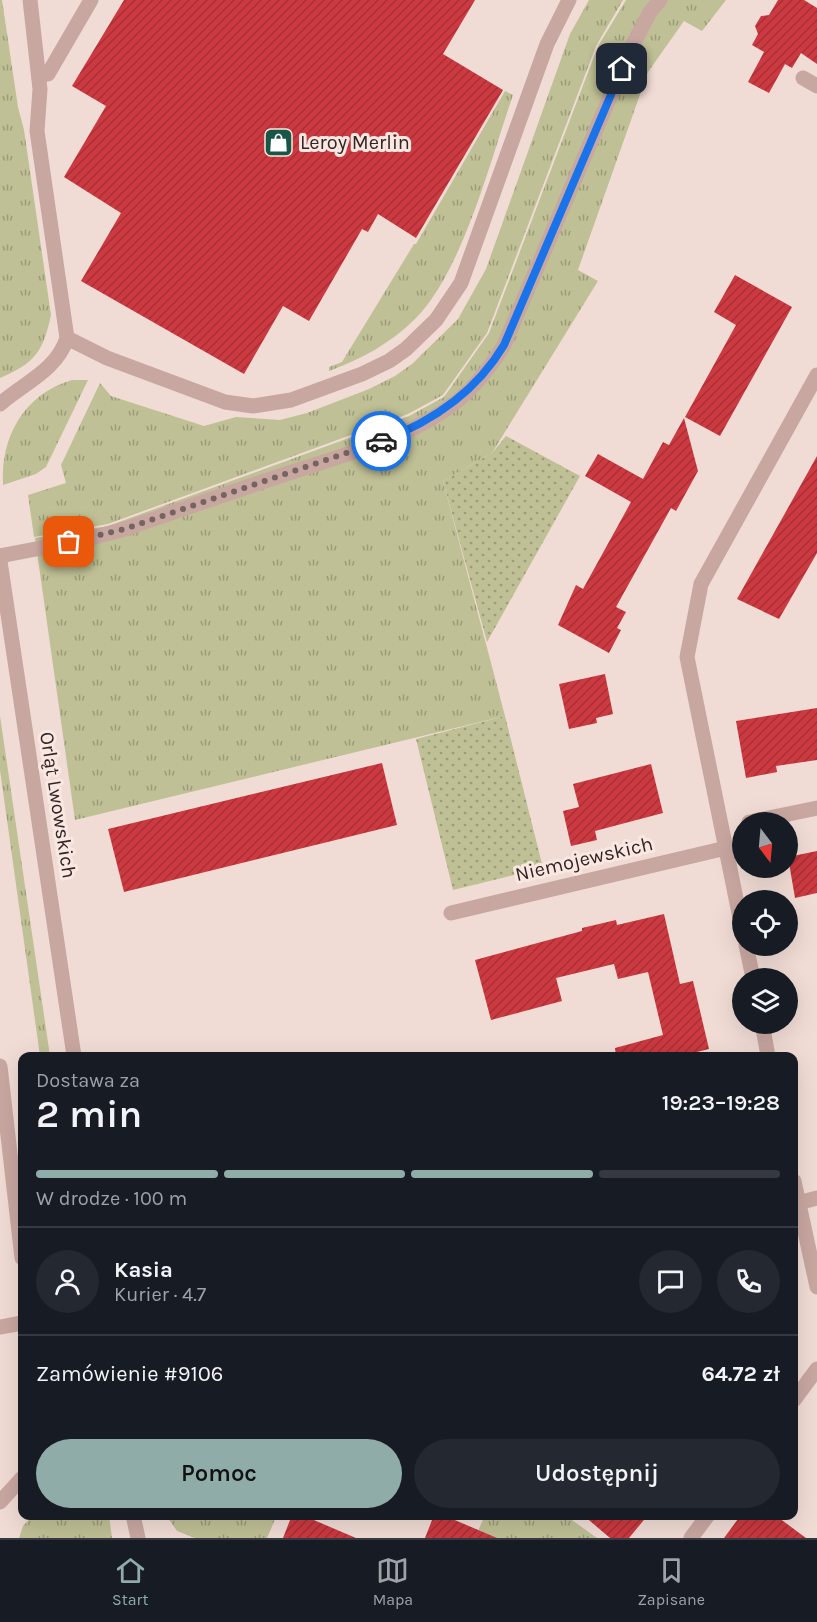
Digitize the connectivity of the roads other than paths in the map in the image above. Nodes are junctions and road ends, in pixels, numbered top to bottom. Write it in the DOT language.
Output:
graph roads {
  1 [pos="30,0"];
  2 [pos="92,0"];
  3 [pos="569,0"];
  4 [pos="660,0"];
  5 [pos="39,75"];
  6 [pos="803,78"];
  7 [pos="817,86"];
  8 [pos="67,338"];
  9 [pos="817,375"];
  10 [pos="0,404"];
  11 [pos="0,556"];
  12 [pos="0,561"];
  13 [pos="817,808"];
  14 [pos="798,812"];
  15 [pos="732,826"];
  16 [pos="722,828"];
  17 [pos="726,848"];
  18 [pos="734,890"];
  19 [pos="451,913"];
  20 [pos="764,1034"];
  21 [pos="73,1052"];
  22 [pos="767,1052"];
  23 [pos="0,1066"];
  24 [pos="2,1102"];
  25 [pos="817,1198"];
  26 [pos="798,1203"];
  27 [pos="798,1211"];
  28 [pos="18,1226"];
  29 [pos="817,1287"];
  30 [pos="18,1324"];
  31 [pos="0,1327"];
  32 [pos="817,1369"];
  33 [pos="798,1395"];
  34 [pos="18,1482"];
  35 [pos="0,1502"];
  36 [pos="134,1520"];
  37 [pos="704,1520"];
  38 [pos="138,1538"];
  39 [pos="691,1538"];
  1 -- 5 [label="street"];
  2 -- 5 [label="street"];
  3 -- 8 [label="street"];
  4 -- 11 [label="street"];
  5 -- 8 [label="street"];
  6 -- 7 [label="street"];
  8 -- 10 [label="street"];
  9 -- 16 [label="street"];
  12 -- 21 [label="street, Orląt Lwowskich"];
  13 -- 14 [label="street"];
  15 -- 16 [label="street"];
  16 -- 17 [label="street"];
  17 -- 18 [label="street"];
  17 -- 19 [label="street, Niemojewskich"];
  20 -- 22 [label="street"];
  23 -- 24 [label="street"];
  24 -- 28 [label="street"];
  25 -- 26 [label="street"];
  27 -- 29 [label="street"];
  30 -- 31 [label="street"];
  32 -- 33 [label="street"];
  34 -- 35 [label="street"];
  36 -- 38 [label="street"];
  37 -- 39 [label="street"];
}
